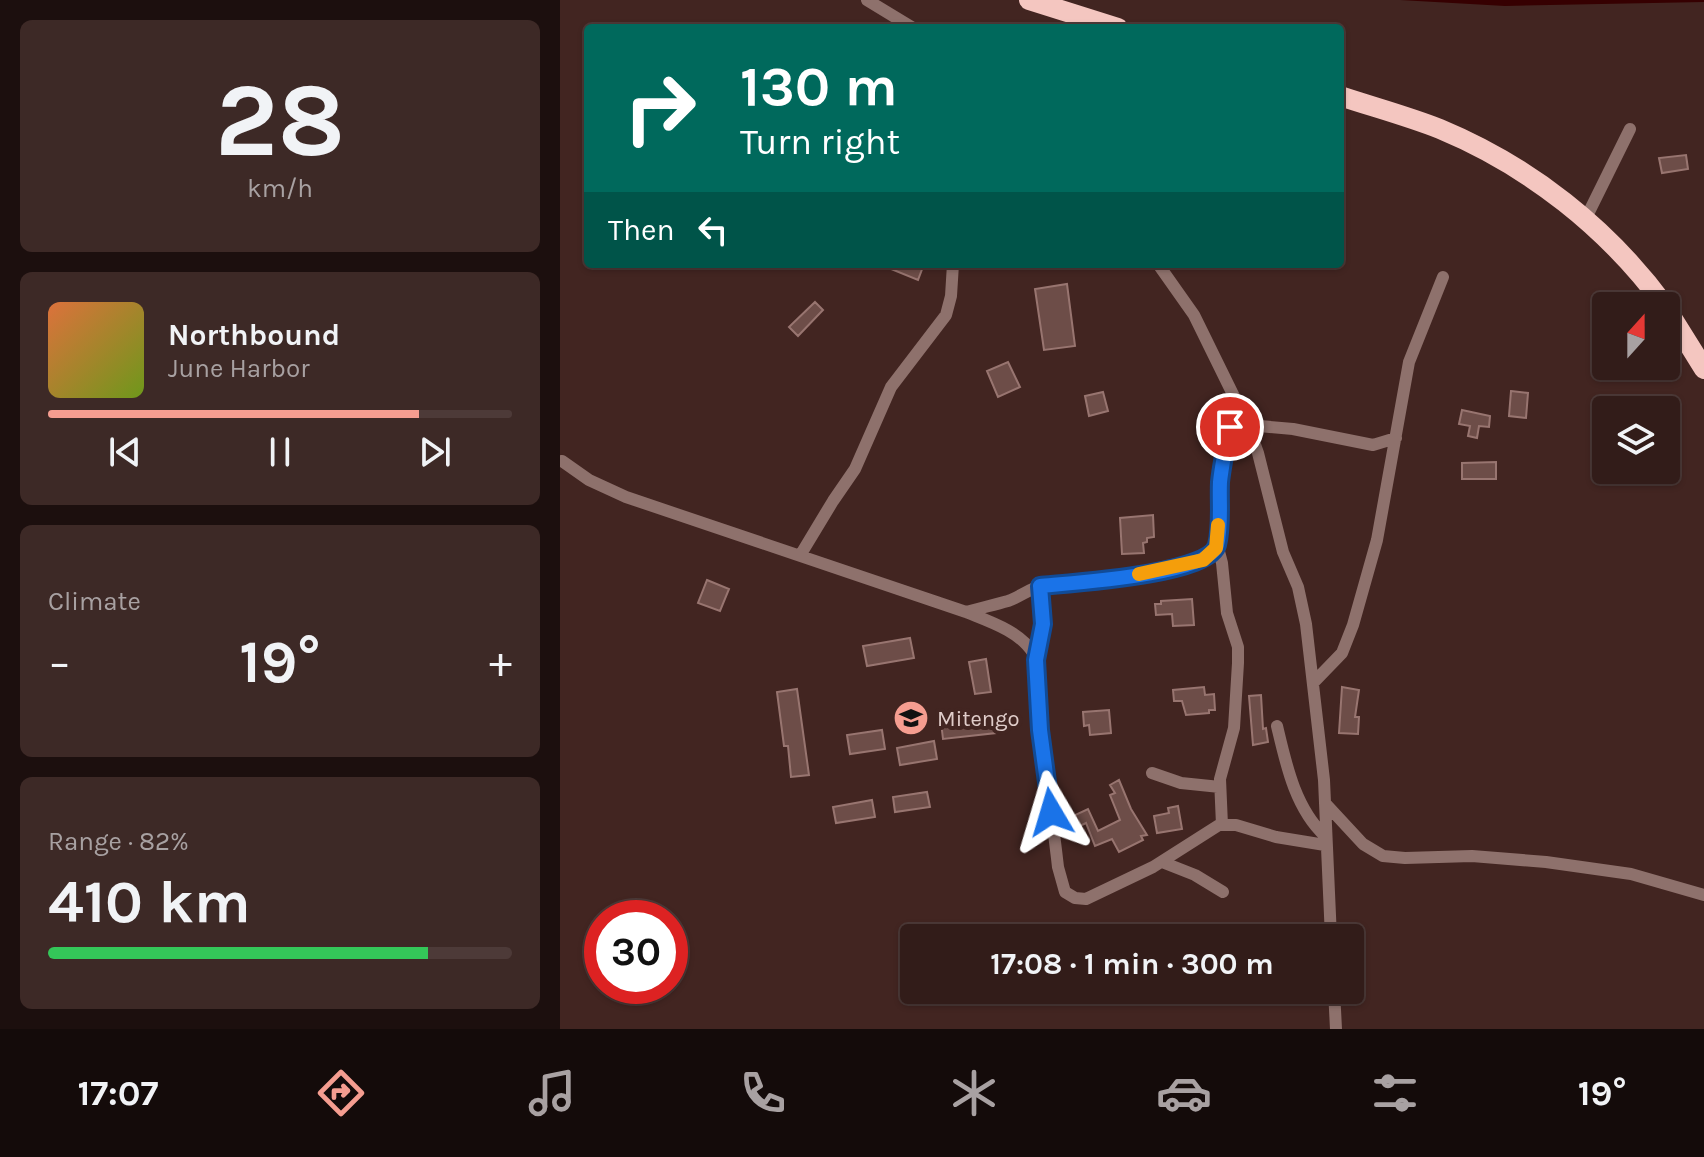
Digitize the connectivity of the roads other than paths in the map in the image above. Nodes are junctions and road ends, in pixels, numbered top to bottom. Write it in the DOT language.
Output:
graph roads {
  1 [pos="867,0"];
  2 [pos="1029,0"];
  3 [pos="906,24"];
  4 [pos="1105,24"];
  5 [pos="1344,97"];
  6 [pos="1630,129"];
  7 [pos="1586,218"];
  8 [pos="953,268"];
  9 [pos="1161,268"];
  10 [pos="1443,277"];
  11 [pos="1653,292"];
  12 [pos="1680,331"];
  13 [pos="1704,369"];
  14 [pos="1237,404"];
  15 [pos="1248,425"];
  16 [pos="1396,438"];
  17 [pos="562,461"];
  18 [pos="1217,544"];
  19 [pos="801,554"];
  20 [pos="1040,586"];
  21 [pos="966,612"];
  22 [pos="1036,660"];
  23 [pos="1313,683"];
  24 [pos="1277,726"];
  25 [pos="1152,773"];
  26 [pos="1220,787"];
  27 [pos="1325,803"];
  28 [pos="1222,825"];
  29 [pos="1325,840"];
  30 [pos="1162,862"];
  31 [pos="1223,892"];
  32 [pos="1704,895"];
  33 [pos="1330,924"];
  34 [pos="1335,1004"];
  35 [pos="1336,1029"];
  1 -- 3 [label="street"];
  2 -- 4 [label="highway"];
  5 -- 7 [label="highway"];
  6 -- 7 [label="street"];
  7 -- 11 [label="highway"];
  8 -- 19 [label="street"];
  9 -- 14 [label="street"];
  10 -- 16 [label="street"];
  12 -- 13 [label="highway"];
  14 -- 15 [label="street"];
  14 -- 18 [label="street"];
  15 -- 16 [label="street"];
  15 -- 23 [label="street"];
  16 -- 23 [label="street"];
  17 -- 19 [label="street"];
  18 -- 20 [label="street"];
  18 -- 26 [label="street"];
  19 -- 21 [label="street"];
  20 -- 21 [label="street"];
  20 -- 22 [label="street"];
  21 -- 22 [label="street"];
  22 -- 30 [label="street"];
  23 -- 27 [label="street"];
  24 -- 29 [label="street"];
  25 -- 26 [label="street"];
  26 -- 28 [label="street"];
  27 -- 29 [label="street"];
  27 -- 32 [label="street"];
  28 -- 29 [label="street"];
  28 -- 30 [label="street"];
  29 -- 33 [label="street"];
  30 -- 31 [label="street"];
  34 -- 35 [label="street"];
}
